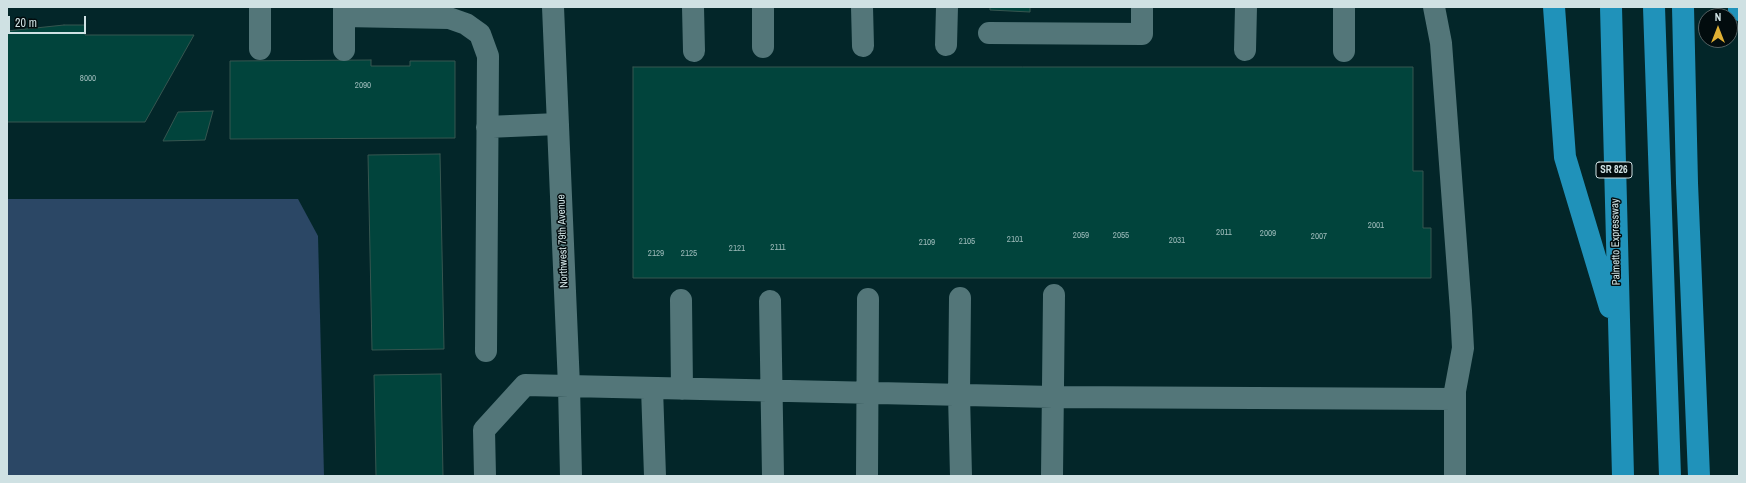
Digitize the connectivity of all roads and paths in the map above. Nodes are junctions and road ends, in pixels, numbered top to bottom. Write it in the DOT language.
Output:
graph roads {
  1 [pos="260,7"];
  2 [pos="553,7"];
  3 [pos="693,7"];
  4 [pos="763,7"];
  5 [pos="862,7"];
  6 [pos="946,7"];
  7 [pos="1142,7"];
  8 [pos="1246,7"];
  9 [pos="1344,7"];
  10 [pos="1434,7"];
  11 [pos="1554,7"];
  12 [pos="1610,7"];
  13 [pos="1654,7"];
  14 [pos="1683,7"];
  15 [pos="1739,7"];
  16 [pos="1739,10"];
  17 [pos="344,12"];
  18 [pos="989,33"];
  19 [pos="946,45"];
  20 [pos="863,46"];
  21 [pos="763,47"];
  22 [pos="260,49"];
  23 [pos="344,50"];
  24 [pos="1246,50"];
  25 [pos="694,51"];
  26 [pos="1344,51"];
  27 [pos="558,124"];
  28 [pos="487,127"];
  29 [pos="1054,296"];
  30 [pos="868,298"];
  31 [pos="960,298"];
  32 [pos="681,300"];
  33 [pos="770,301"];
  34 [pos="1618,333"];
  35 [pos="486,351"];
  36 [pos="569,386"];
  37 [pos="652,388"];
  38 [pos="682,389"];
  39 [pos="772,391"];
  40 [pos="867,393"];
  41 [pos="959,395"];
  42 [pos="1053,397"];
  43 [pos="1455,399"];
  44 [pos="485,476"];
  45 [pos="571,476"];
  46 [pos="655,476"];
  47 [pos="773,476"];
  48 [pos="867,476"];
  49 [pos="960,476"];
  50 [pos="1052,476"];
  51 [pos="1455,476"];
  52 [pos="1623,476"];
  53 [pos="1670,476"];
  54 [pos="1699,476"];
  1 -- 22 [label="street"];
  2 -- 27 [label="street, Northwest 79th Avenue"];
  3 -- 25 [label="street"];
  4 -- 21 [label="street"];
  5 -- 20 [label="street"];
  6 -- 19 [label="street"];
  7 -- 18 [label="street"];
  8 -- 24 [label="street"];
  9 -- 26 [label="street"];
  10 -- 43 [label="street"];
  11 -- 34 [label="highway"];
  12 -- 34 [label="highway, Palmetto Expressway / SR 826"];
  13 -- 53 [label="highway"];
  14 -- 54 [label="highway"];
  15 -- 16 [label="highway"];
  17 -- 23 [label="street"];
  17 -- 28 [label="street"];
  27 -- 28 [label="street"];
  27 -- 36 [label="street, Northwest 79th Avenue"];
  28 -- 35 [label="street"];
  29 -- 42 [label="street"];
  30 -- 40 [label="street"];
  31 -- 41 [label="street"];
  32 -- 38 [label="street"];
  33 -- 39 [label="street"];
  34 -- 52 [label="highway, Palmetto Expressway / SR 826"];
  36 -- 37 [label="street"];
  36 -- 44 [label="street"];
  36 -- 45 [label="street, Northwest 79th Avenue"];
  37 -- 38 [label="street"];
  37 -- 46 [label="street"];
  38 -- 39 [label="street"];
  39 -- 40 [label="street"];
  39 -- 47 [label="street"];
  40 -- 41 [label="street"];
  40 -- 48 [label="street"];
  41 -- 42 [label="street"];
  41 -- 49 [label="street"];
  42 -- 43 [label="street"];
  42 -- 50 [label="street"];
  43 -- 51 [label="street"];
}
